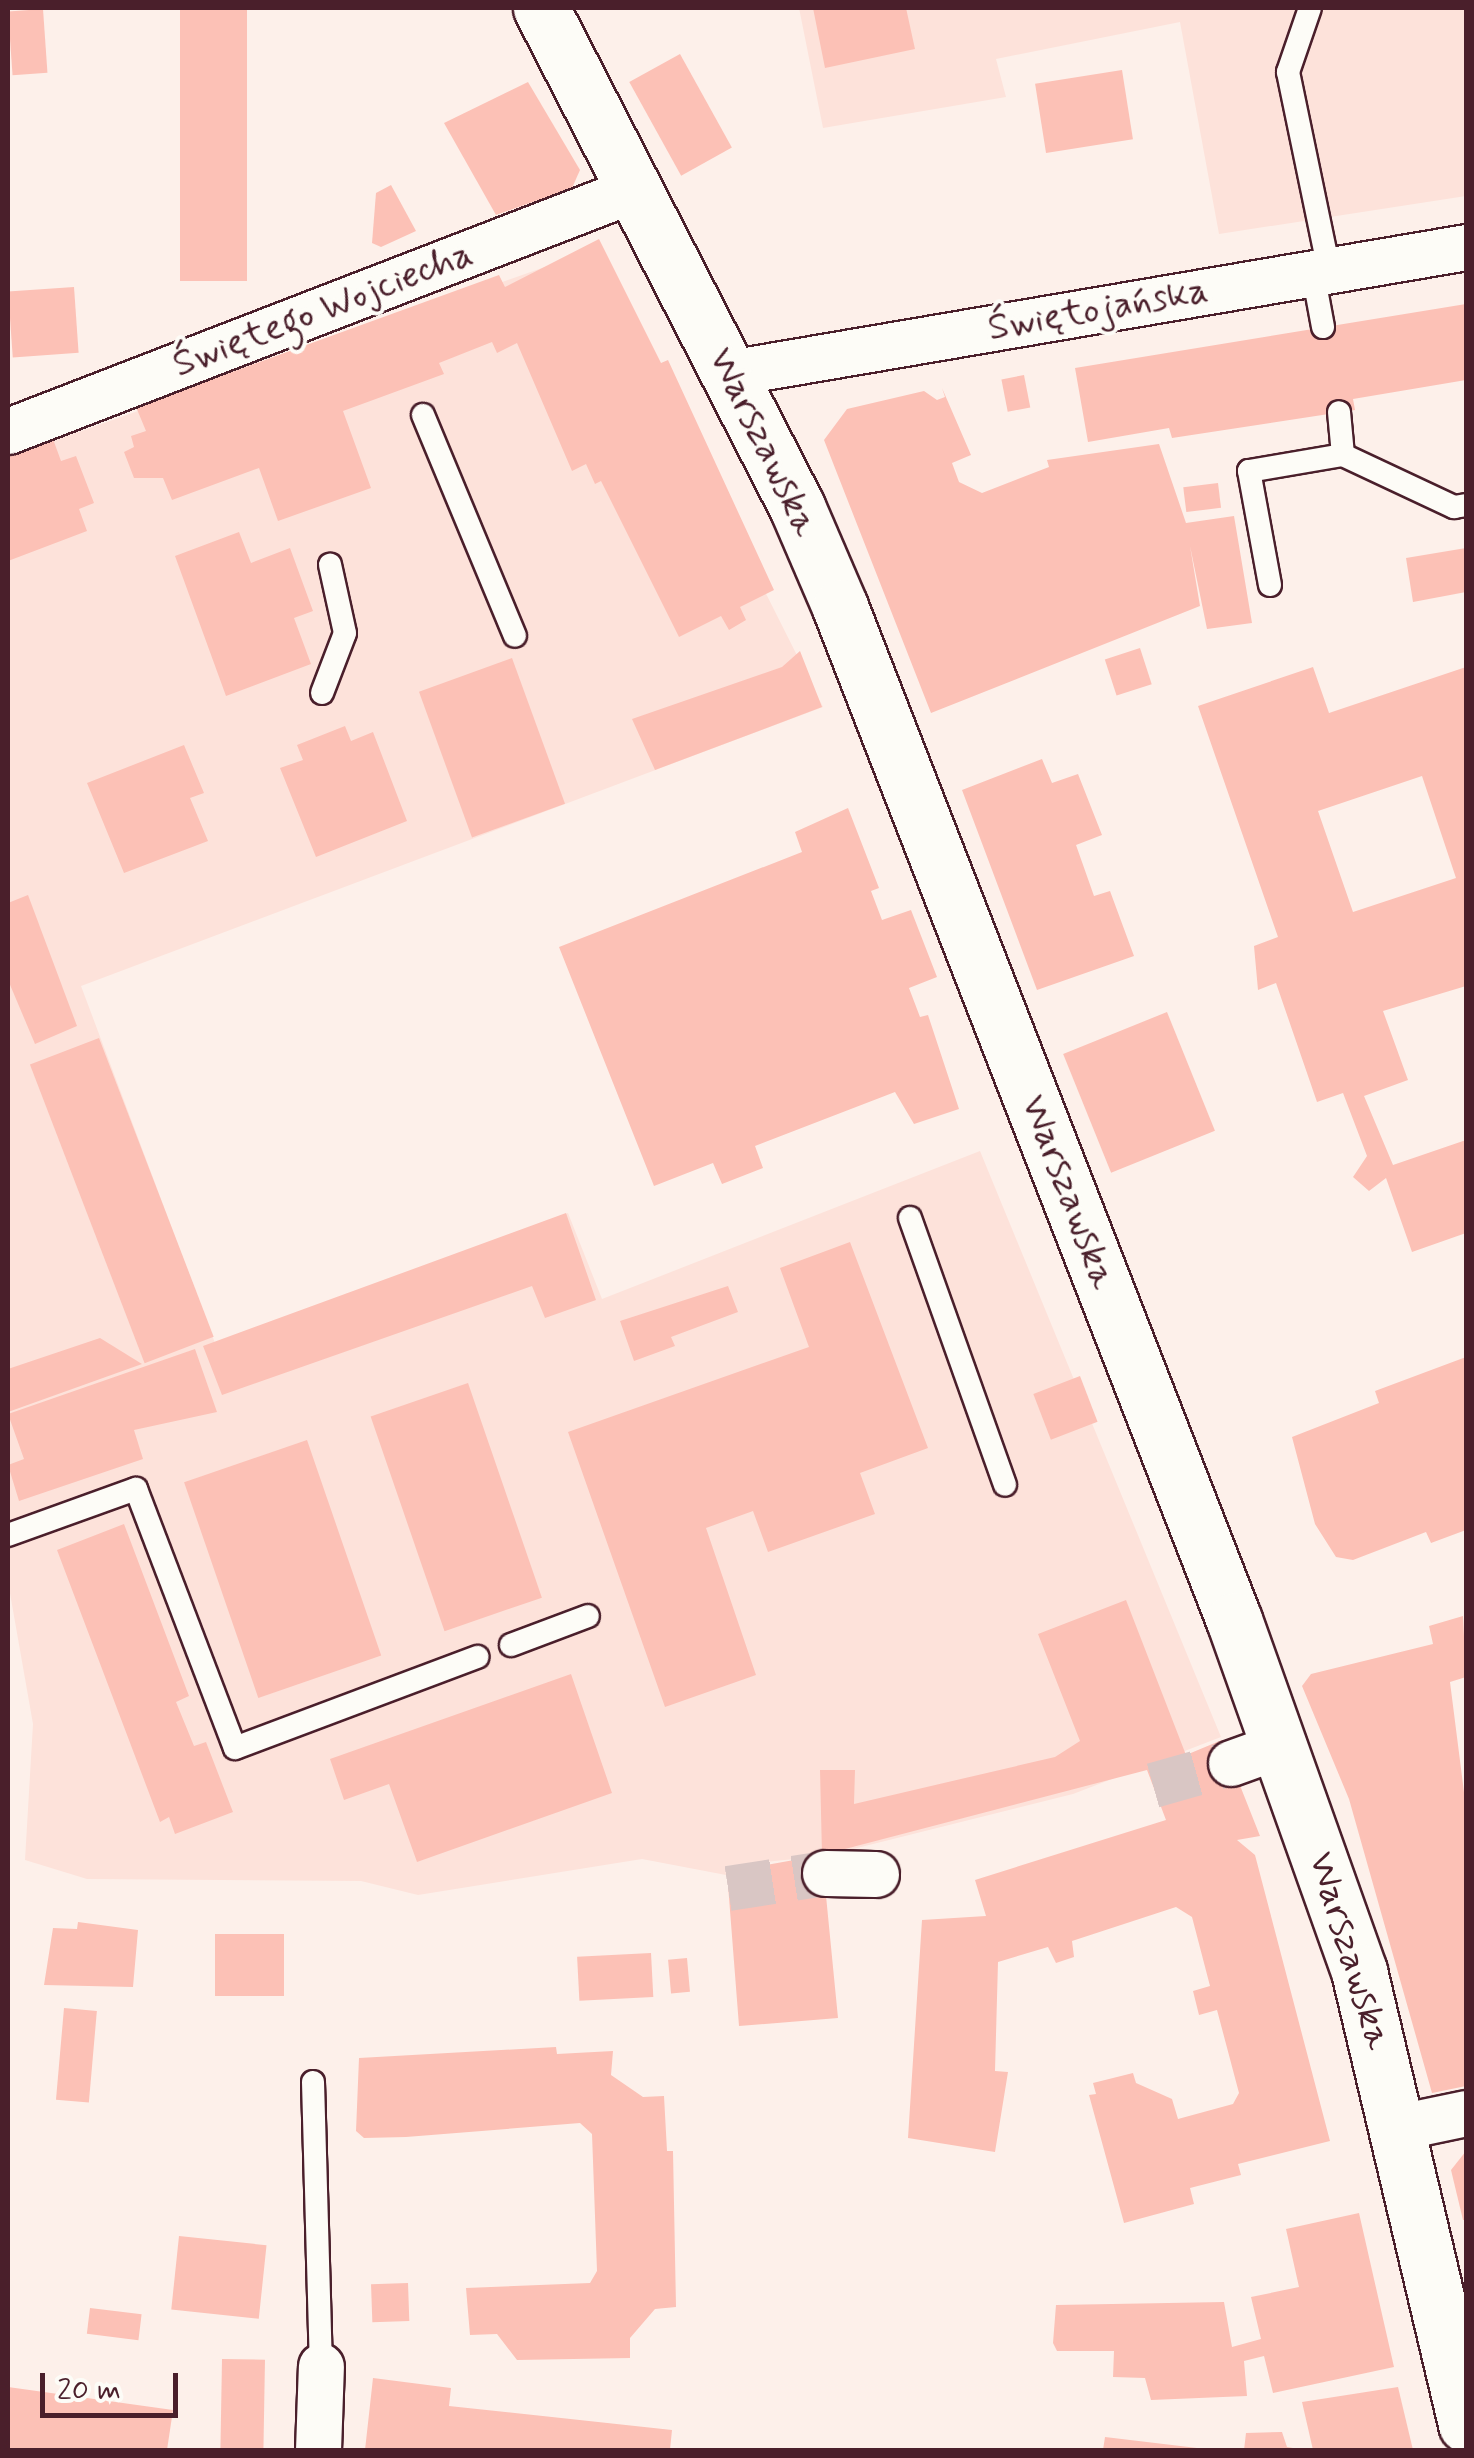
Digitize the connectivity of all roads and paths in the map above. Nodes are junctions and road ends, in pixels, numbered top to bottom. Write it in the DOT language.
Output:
graph roads {
  1 [pos="542,8"];
  2 [pos="1310,8"];
  3 [pos="637,188"];
  4 [pos="1466,247"];
  5 [pos="1321,272"];
  6 [pos="1324,327"];
  7 [pos="729,373"];
  8 [pos="1339,412"];
  9 [pos="423,415"];
  10 [pos="8,431"];
  11 [pos="1344,455"];
  12 [pos="1466,505"];
  13 [pos="330,565"];
  14 [pos="1270,585"];
  15 [pos="515,636"];
  16 [pos="322,693"];
  17 [pos="910,1218"];
  18 [pos="1005,1485"];
  19 [pos="8,1535"];
  20 [pos="588,1616"];
  21 [pos="511,1645"];
  22 [pos="477,1657"];
  23 [pos="824,1873"];
  24 [pos="876,1874"];
  25 [pos="314,2082"];
  26 [pos="1466,2113"];
  27 [pos="1399,2127"];
  28 [pos="321,2366"];
  29 [pos="1466,2425"];
  30 [pos="318,2450"];
  1 -- 3 [label="street, Warszawska"];
  2 -- 5 [label="lane"];
  3 -- 7 [label="street, Warszawska"];
  3 -- 10 [label="street, Świętego Wojciecha"];
  4 -- 5 [label="street, Świętojańska"];
  5 -- 6 [label="lane"];
  5 -- 7 [label="street, Świętojańska"];
  7 -- 27 [label="street, Warszawska"];
  8 -- 11 [label="lane"];
  9 -- 15 [label="lane"];
  11 -- 12 [label="lane"];
  11 -- 14 [label="lane"];
  13 -- 16 [label="lane"];
  17 -- 18 [label="lane"];
  19 -- 22 [label="lane"];
  20 -- 21 [label="lane"];
  23 -- 24 [label="street"];
  25 -- 28 [label="lane"];
  26 -- 27 [label="street"];
  27 -- 29 [label="street, Warszawska"];
  28 -- 30 [label="street"];
}
